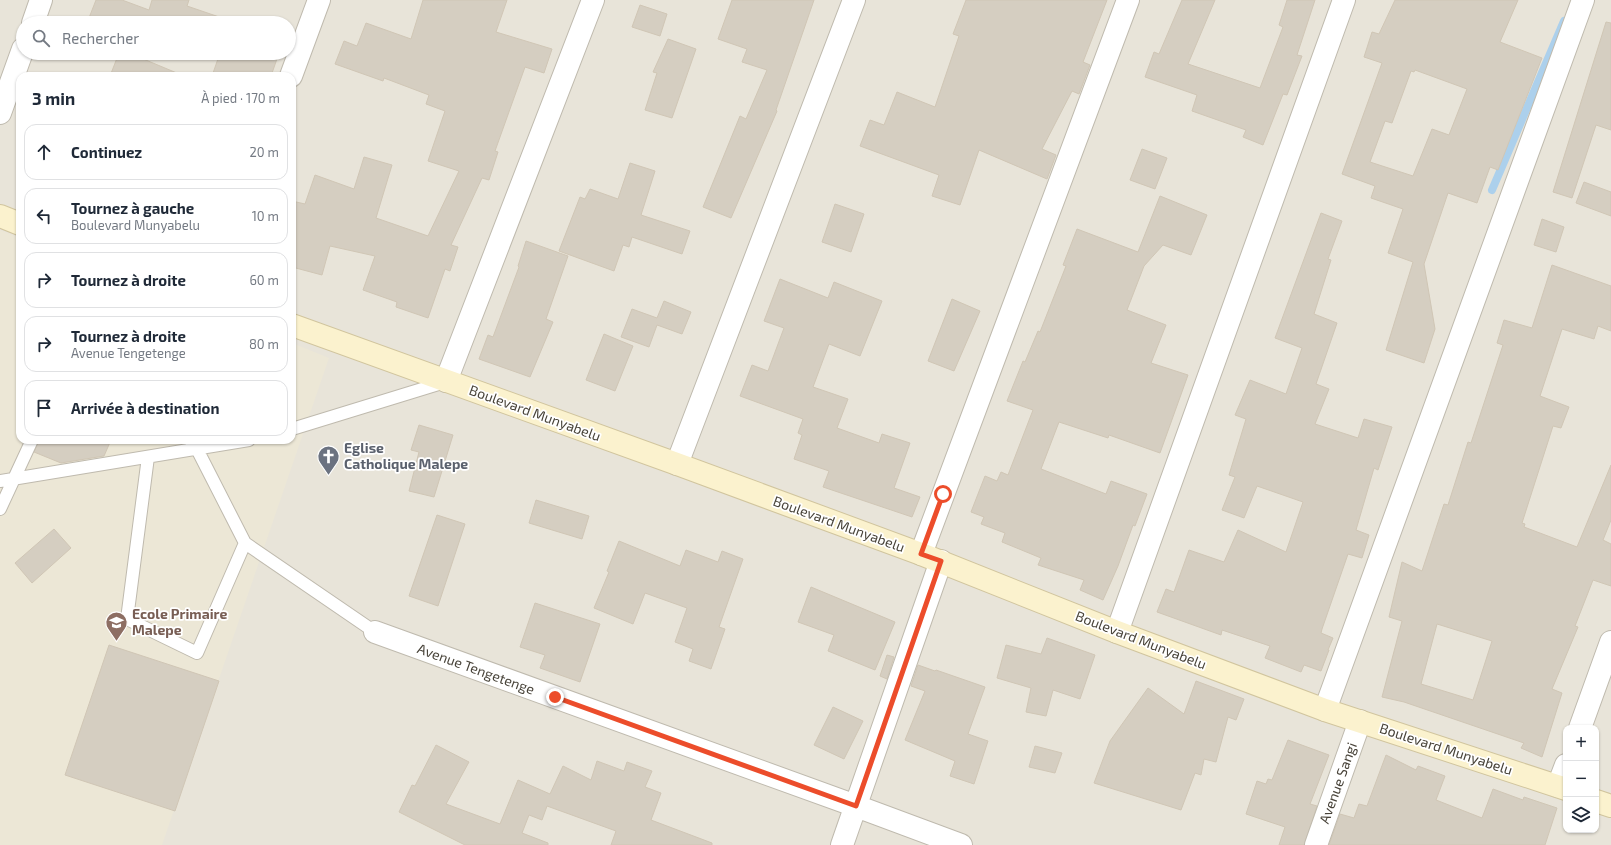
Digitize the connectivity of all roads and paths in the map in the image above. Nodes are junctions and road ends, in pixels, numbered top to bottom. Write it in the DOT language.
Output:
graph roads {
  1 [pos="41,0"];
  2 [pos="319,0"];
  3 [pos="593,0"];
  4 [pos="854,0"];
  5 [pos="1128,0"];
  6 [pos="1344,0"];
  7 [pos="1582,0"];
  8 [pos="35,16"];
  9 [pos="19,60"];
  10 [pos="292,72"];
  11 [pos="0,113"];
  12 [pos="0,216"];
  13 [pos="16,222"];
  14 [pos="296,326"];
  15 [pos="446,381"];
  16 [pos="296,428"];
  17 [pos="30,444"];
  18 [pos="193,444"];
  19 [pos="148,457"];
  20 [pos="677,464"];
  21 [pos="14,479"];
  22 [pos="0,481"];
  23 [pos="0,509"];
  24 [pos="245,543"];
  25 [pos="921,554"];
  26 [pos="941,561"];
  27 [pos="375,632"];
  28 [pos="1117,632"];
  29 [pos="1611,642"];
  30 [pos="1325,710"];
  31 [pos="1360,721"];
  32 [pos="1581,725"];
  33 [pos="1562,788"];
  34 [pos="1599,801"];
  35 [pos="856,806"];
  36 [pos="1611,806"];
  37 [pos="842,845"];
  38 [pos="961,845"];
  39 [pos="1316,845"];
  1 -- 8 [label="street"];
  2 -- 10 [label="street"];
  3 -- 15 [label="street"];
  4 -- 20 [label="street"];
  5 -- 25 [label="street"];
  6 -- 28 [label="street"];
  7 -- 30 [label="street"];
  9 -- 11 [label="street"];
  12 -- 13 [label="street"];
  14 -- 15 [label="street, Boulevard Munyabelu"];
  15 -- 16 [label="lane"];
  15 -- 20 [label="street, Boulevard Munyabelu"];
  17 -- 21 [label="lane"];
  18 -- 19 [label="lane"];
  18 -- 24 [label="lane"];
  19 -- 21 [label="lane"];
  19 -- 24 [label="lane"];
  20 -- 25 [label="street, Boulevard Munyabelu"];
  21 -- 22 [label="lane"];
  21 -- 23 [label="lane"];
  24 -- 27 [label="lane"];
  25 -- 26 [label="street, Boulevard Munyabelu"];
  26 -- 28 [label="street, Boulevard Munyabelu"];
  26 -- 35 [label="street"];
  27 -- 35 [label="street, Avenue Tengetenge"];
  28 -- 30 [label="street, Boulevard Munyabelu"];
  29 -- 32 [label="street"];
  30 -- 31 [label="street, Boulevard Munyabelu"];
  31 -- 33 [label="street, Boulevard Munyabelu"];
  31 -- 39 [label="street, Avenue Sangi"];
  34 -- 36 [label="street"];
  35 -- 37 [label="street"];
  35 -- 38 [label="street, Avenue Tengetenge"];
}
